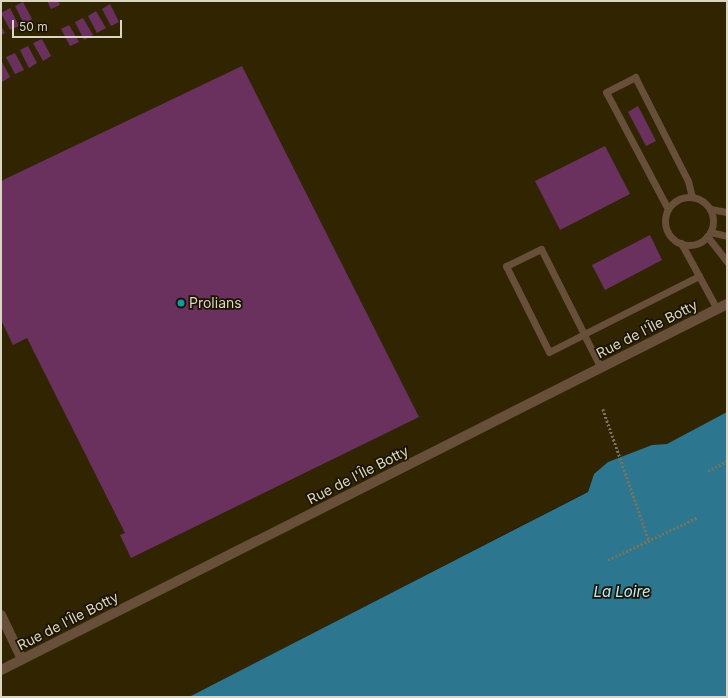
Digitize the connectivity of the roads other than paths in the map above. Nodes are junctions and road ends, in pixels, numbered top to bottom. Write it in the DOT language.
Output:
graph roads {
  1 [pos="692,197"];
  2 [pos="668,209"];
  3 [pos="710,209"];
  4 [pos="727,212"];
  5 [pos="709,234"];
  6 [pos="727,236"];
  7 [pos="681,243"];
  8 [pos="727,262"];
  9 [pos="699,276"];
  10 [pos="727,304"];
  11 [pos="717,309"];
  12 [pos="584,334"];
  13 [pos="601,368"];
  14 [pos="1,614"];
  15 [pos="22,660"];
  16 [pos="1,670"];
  1 -- 2 [label="lane"];
  1 -- 2 [label="lane"];
  1 -- 3 [label="lane"];
  2 -- 7 [label="lane"];
  3 -- 4 [label="lane"];
  3 -- 5 [label="lane"];
  5 -- 6 [label="lane"];
  5 -- 7 [label="lane"];
  5 -- 8 [label="lane"];
  7 -- 9 [label="lane"];
  9 -- 11 [label="lane"];
  9 -- 12 [label="lane"];
  10 -- 11 [label="street, Rue de l'Île Botty"];
  11 -- 13 [label="street, Rue de l'Île Botty"];
  12 -- 12 [label="lane"];
  12 -- 13 [label="lane"];
  13 -- 15 [label="street, Rue de l'Île Botty"];
  14 -- 15 [label="street"];
  15 -- 16 [label="street, Rue de l'Île Botty"];
}
